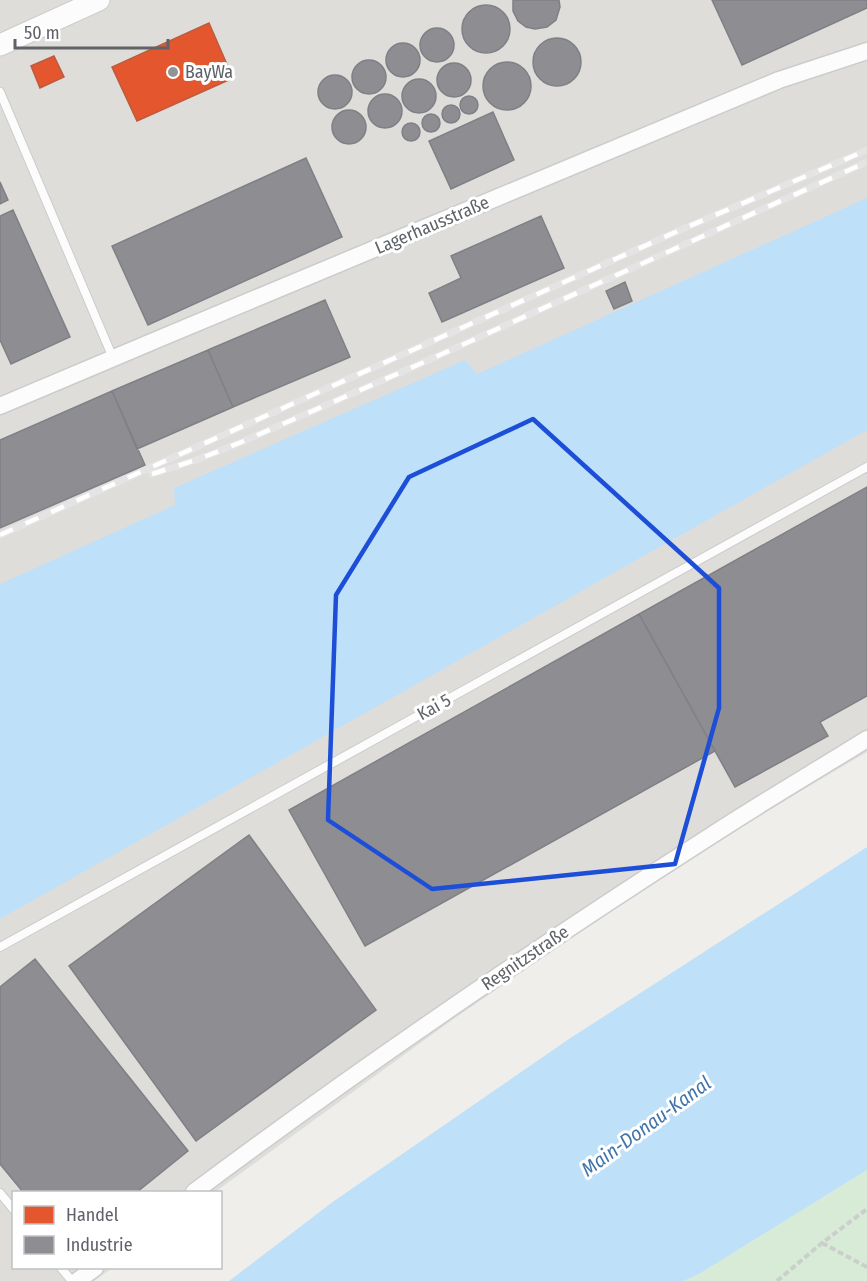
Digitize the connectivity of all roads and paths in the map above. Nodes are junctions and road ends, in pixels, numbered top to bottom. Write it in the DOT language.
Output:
graph roads {
  1 [pos="99,0"];
  2 [pos="0,45"];
  3 [pos="867,51"];
  4 [pos="0,92"];
  5 [pos="113,358"];
  6 [pos="0,406"];
  7 [pos="867,467"];
  8 [pos="867,739"];
  9 [pos="0,947"];
  10 [pos="195,1191"];
  11 [pos="0,1193"];
  12 [pos="12,1208"];
  13 [pos="867,1209"];
  14 [pos="822,1243"];
  15 [pos="867,1268"];
  16 [pos="62,1269"];
  17 [pos="94,1269"];
  18 [pos="72,1281"];
  19 [pos="77,1281"];
  20 [pos="777,1281"];
  1 -- 2 [label="street"];
  3 -- 5 [label="street, Lagerhausstraße"];
  4 -- 5 [label="lane"];
  5 -- 6 [label="street, Lagerhausstraße"];
  7 -- 9 [label="lane, Kai 5"];
  8 -- 10 [label="street, Regnitzstraße"];
  11 -- 12 [label="lane"];
  13 -- 14 [label="path"];
  14 -- 15 [label="path"];
  14 -- 20 [label="path"];
  16 -- 18 [label="lane"];
  17 -- 19 [label="street"];
}
